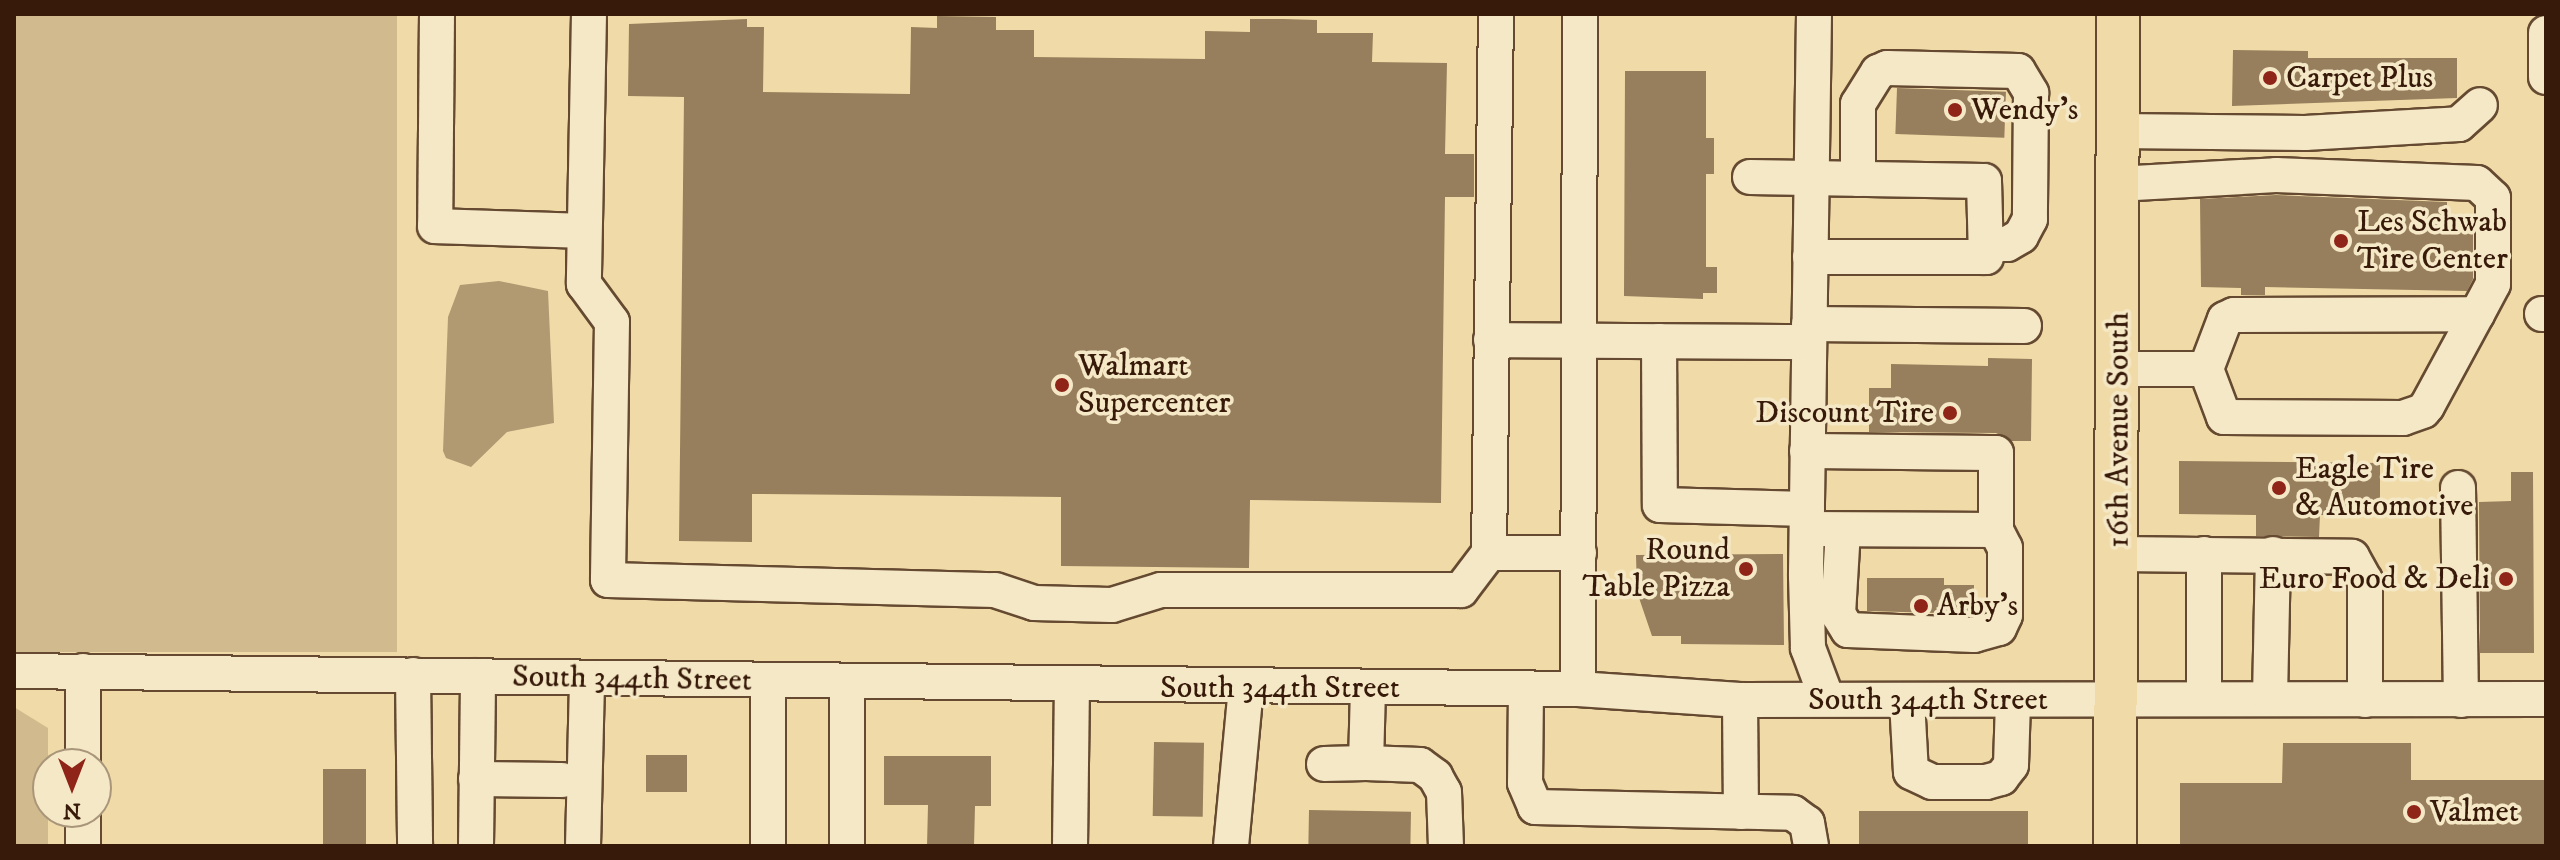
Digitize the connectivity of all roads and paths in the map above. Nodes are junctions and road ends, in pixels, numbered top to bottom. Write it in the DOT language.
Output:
graph roads {
  1 [pos="437,14"];
  2 [pos="589,14"];
  3 [pos="1496,14"];
  4 [pos="1580,14"];
  5 [pos="1814,14"];
  6 [pos="2118,14"];
  7 [pos="2546,33"];
  8 [pos="2546,77"];
  9 [pos="2480,105"];
  10 [pos="2118,131"];
  11 [pos="1750,177"];
  12 [pos="1811,179"];
  13 [pos="1858,179"];
  14 [pos="2117,184"];
  15 [pos="584,231"];
  16 [pos="1986,244"];
  17 [pos="1810,257"];
  18 [pos="2477,314"];
  19 [pos="2024,326"];
  20 [pos="1809,333"];
  21 [pos="1491,340"];
  22 [pos="1582,341"];
  23 [pos="1659,341"];
  24 [pos="2119,369"];
  25 [pos="2206,369"];
  26 [pos="1807,451"];
  27 [pos="2458,488"];
  28 [pos="1807,519"];
  29 [pos="1843,530"];
  30 [pos="1996,530"];
  31 [pos="1489,553"];
  32 [pos="1579,553"];
  33 [pos="2120,554"];
  34 [pos="2204,554"];
  35 [pos="2273,554"];
  36 [pos="14,671"];
  37 [pos="83,671"];
  38 [pos="413,675"];
  39 [pos="478,676"];
  40 [pos="587,678"];
  41 [pos="768,682"];
  42 [pos="847,684"];
  43 [pos="1072,687"];
  44 [pos="1246,688"];
  45 [pos="1368,688"];
  46 [pos="1526,689"];
  47 [pos="1578,689"];
  48 [pos="2204,698"];
  49 [pos="2270,698"];
  50 [pos="1827,699"];
  51 [pos="2116,699"];
  52 [pos="2546,699"];
  53 [pos="1740,700"];
  54 [pos="2013,700"];
  55 [pos="2365,700"];
  56 [pos="2461,700"];
  57 [pos="1907,701"];
  58 [pos="83,748"];
  59 [pos="1366,763"];
  60 [pos="1324,764"];
  61 [pos="476,779"];
  62 [pos="562,780"];
  63 [pos="1741,812"];
  64 [pos="415,846"];
  65 [pos="476,846"];
  66 [pos="583,846"];
  67 [pos="768,846"];
  68 [pos="847,846"];
  69 [pos="1070,846"];
  70 [pos="1231,846"];
  71 [pos="1446,846"];
  72 [pos="1811,846"];
  73 [pos="2115,846"];
  1 -- 15 [label="street"];
  2 -- 15 [label="street"];
  3 -- 21 [label="street"];
  4 -- 22 [label="street"];
  5 -- 12 [label="street"];
  6 -- 10 [label="main road, 16th Avenue South"];
  7 -- 8 [label="street"];
  9 -- 10 [label="street"];
  10 -- 14 [label="main road, 16th Avenue South"];
  11 -- 12 [label="street"];
  12 -- 13 [label="street"];
  12 -- 17 [label="street"];
  13 -- 16 [label="street"];
  13 -- 16 [label="street"];
  14 -- 18 [label="street"];
  14 -- 24 [label="main road, 16th Avenue South"];
  15 -- 31 [label="street"];
  16 -- 17 [label="street"];
  17 -- 20 [label="street"];
  18 -- 25 [label="street"];
  18 -- 25 [label="street"];
  19 -- 20 [label="street"];
  20 -- 23 [label="street"];
  20 -- 26 [label="street"];
  21 -- 22 [label="street"];
  21 -- 31 [label="street"];
  22 -- 23 [label="street"];
  22 -- 32 [label="street"];
  23 -- 28 [label="street"];
  24 -- 25 [label="street"];
  24 -- 33 [label="main road, 16th Avenue South"];
  26 -- 28 [label="street"];
  26 -- 30 [label="street"];
  27 -- 56 [label="street"];
  28 -- 29 [label="street"];
  28 -- 50 [label="street"];
  29 -- 30 [label="street"];
  29 -- 30 [label="street"];
  31 -- 32 [label="street"];
  32 -- 47 [label="street"];
  33 -- 34 [label="street"];
  33 -- 51 [label="main road, 16th Avenue South"];
  34 -- 35 [label="street"];
  34 -- 48 [label="street"];
  35 -- 49 [label="street"];
  35 -- 55 [label="street"];
  36 -- 37 [label="street, South 344th Street"];
  37 -- 38 [label="street, South 344th Street"];
  37 -- 58 [label="street"];
  38 -- 39 [label="street, South 344th Street"];
  38 -- 64 [label="street"];
  39 -- 40 [label="street, South 344th Street"];
  39 -- 61 [label="street"];
  40 -- 41 [label="street, South 344th Street"];
  40 -- 66 [label="street"];
  41 -- 42 [label="street, South 344th Street"];
  41 -- 67 [label="street"];
  42 -- 43 [label="street, South 344th Street"];
  42 -- 68 [label="street"];
  43 -- 44 [label="street, South 344th Street"];
  43 -- 69 [label="street"];
  44 -- 45 [label="street, South 344th Street"];
  44 -- 70 [label="street"];
  45 -- 46 [label="street, South 344th Street"];
  45 -- 59 [label="street"];
  46 -- 47 [label="street, South 344th Street"];
  46 -- 63 [label="street"];
  47 -- 53 [label="street, South 344th Street"];
  48 -- 49 [label="street, South 344th Street"];
  48 -- 51 [label="street, South 344th Street"];
  49 -- 55 [label="street, South 344th Street"];
  50 -- 53 [label="street, South 344th Street"];
  50 -- 57 [label="street, South 344th Street"];
  51 -- 54 [label="street, South 344th Street"];
  51 -- 73 [label="main road, 16th Avenue South"];
  52 -- 56 [label="street, South 344th Street"];
  53 -- 63 [label="street"];
  54 -- 57 [label="street, South 344th Street"];
  54 -- 57 [label="street"];
  55 -- 56 [label="street, South 344th Street"];
  59 -- 60 [label="street"];
  59 -- 71 [label="street"];
  61 -- 62 [label="street"];
  61 -- 65 [label="street"];
  63 -- 72 [label="street"];
}
